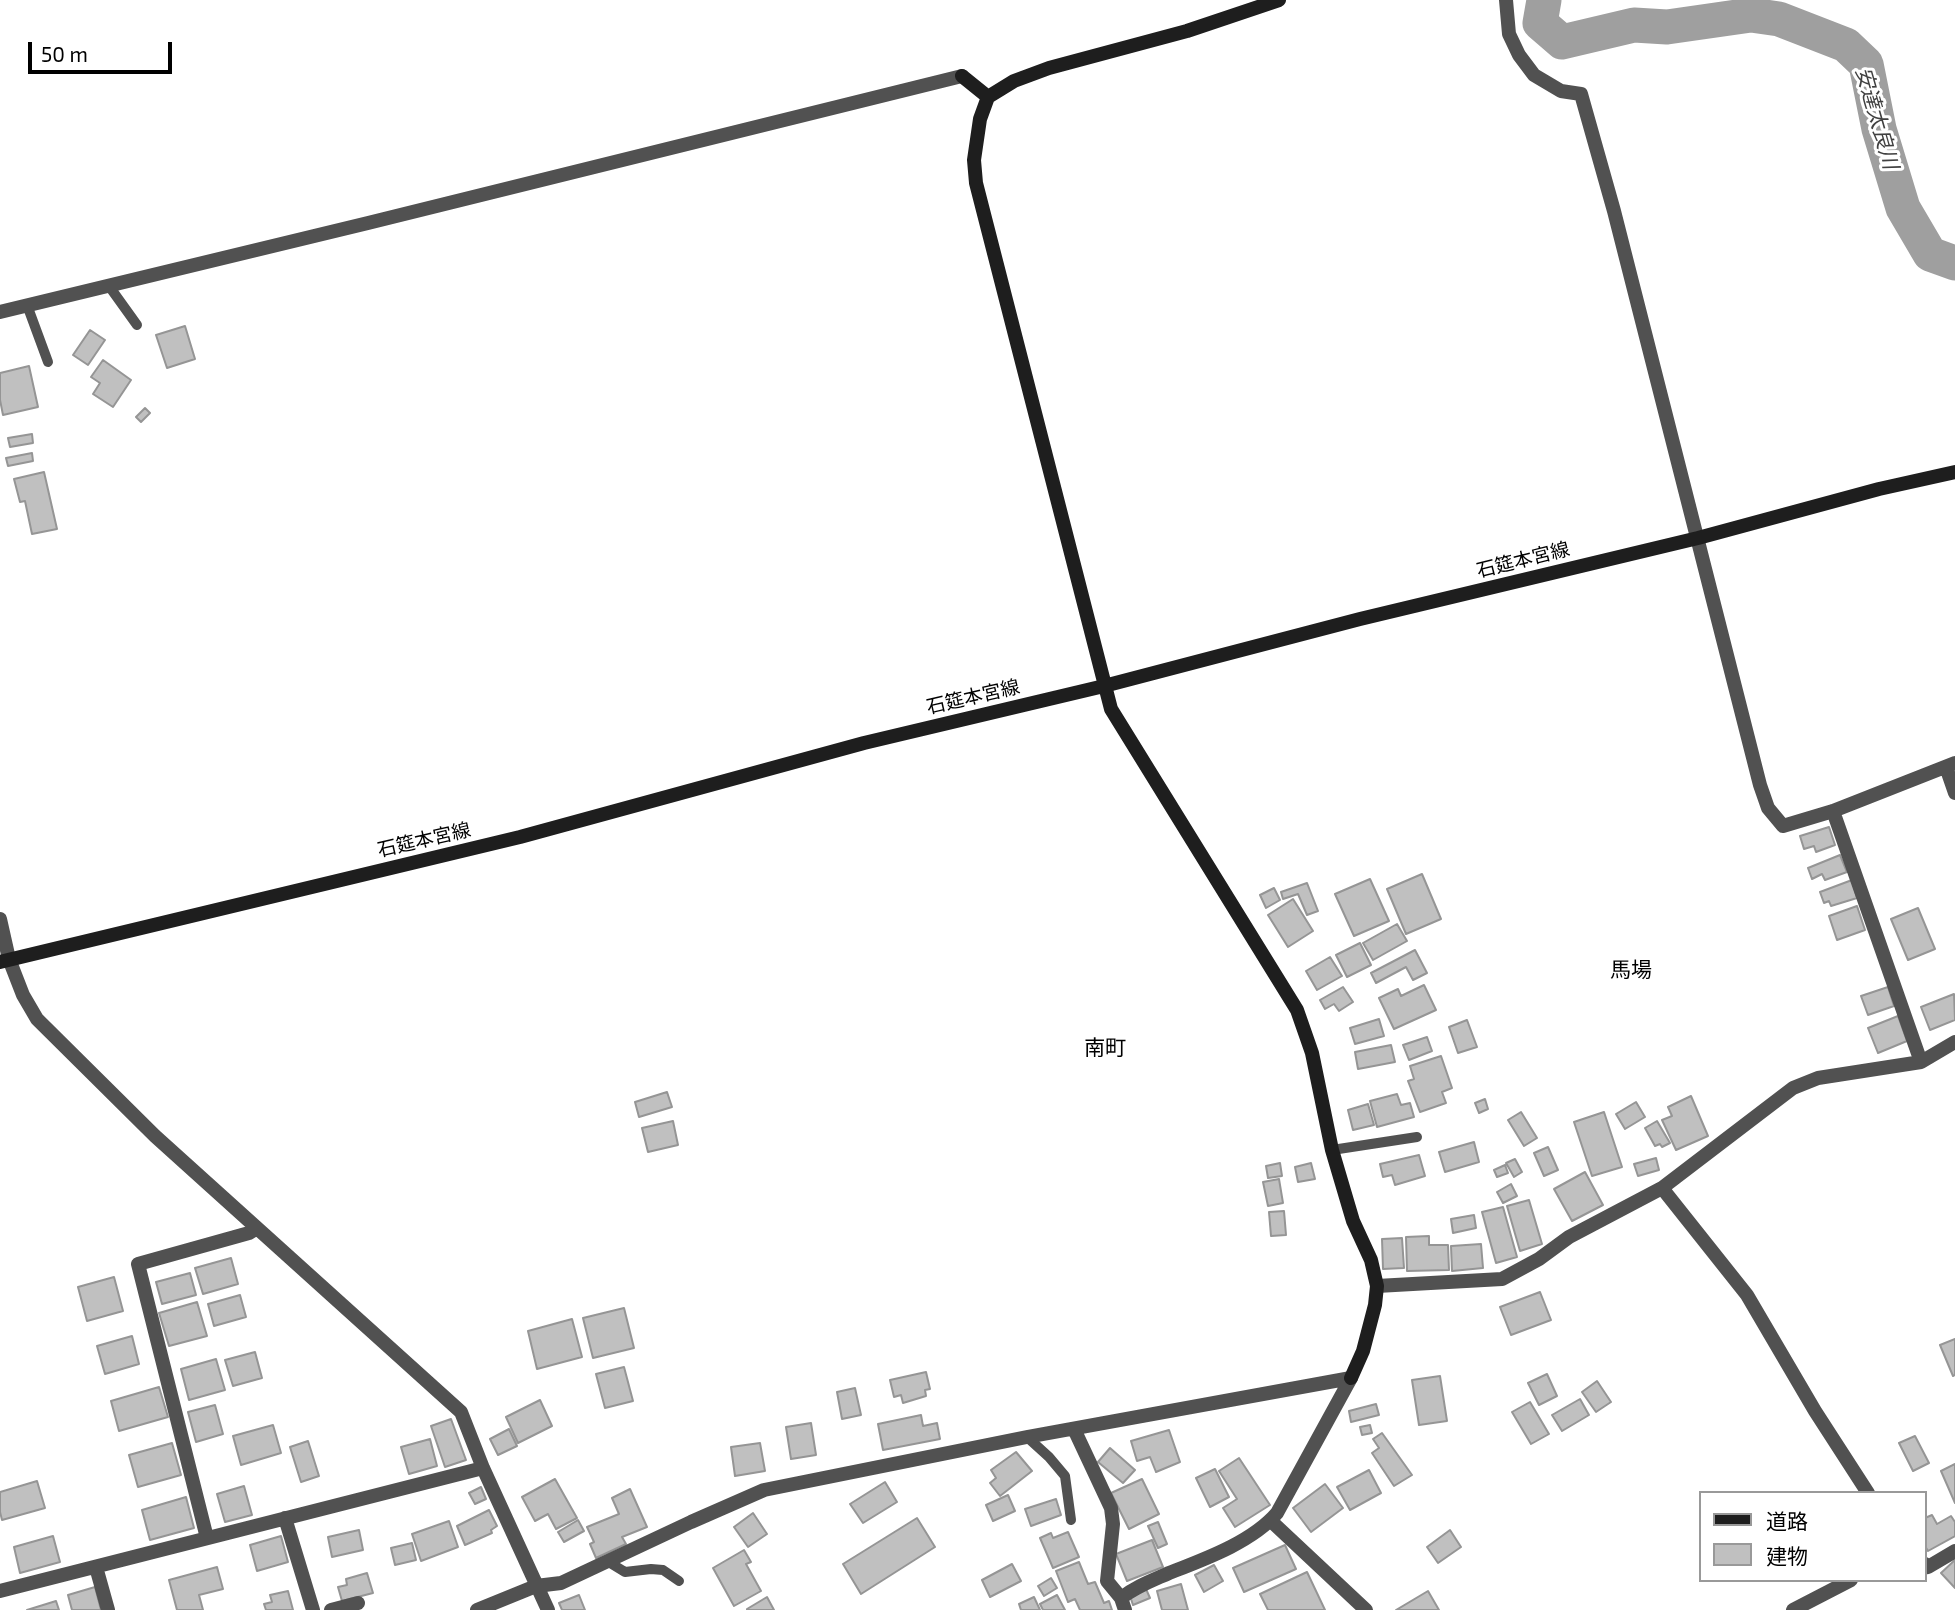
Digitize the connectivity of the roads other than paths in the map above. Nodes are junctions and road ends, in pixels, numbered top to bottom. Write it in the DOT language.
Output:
graph roads {
  1 [pos="1279,0"];
  2 [pos="1506,0"];
  3 [pos="962,76"];
  4 [pos="988,97"];
  5 [pos="109,286"];
  6 [pos="27,305"];
  7 [pos="0,312"];
  8 [pos="137,325"];
  9 [pos="48,362"];
  10 [pos="1955,472"];
  11 [pos="1698,538"];
  12 [pos="1104,686"];
  13 [pos="1950,765"];
  14 [pos="1955,793"];
  15 [pos="1833,811"];
  16 [pos="0,919"];
  17 [pos="5,960"];
  18 [pos="1955,1042"];
  19 [pos="1921,1062"];
  20 [pos="1417,1136"];
  21 [pos="1332,1150"];
  22 [pos="1662,1188"];
  23 [pos="257,1228"];
  24 [pos="1377,1286"];
  25 [pos="1351,1378"];
  26 [pos="1073,1429"];
  27 [pos="1027,1437"];
  28 [pos="483,1468"];
  29 [pos="1867,1491"];
  30 [pos="285,1518"];
  31 [pos="1072,1520"];
  32 [pos="1270,1521"];
  33 [pos="207,1538"];
  34 [pos="1955,1551"];
  35 [pos="607,1561"];
  36 [pos="1927,1566"];
  37 [pos="96,1567"];
  38 [pos="679,1581"];
  39 [pos="1847,1582"];
  40 [pos="536,1587"];
  41 [pos="0,1591"];
  42 [pos="358,1603"];
  43 [pos="1124,1604"];
  44 [pos="108,1610"];
  45 [pos="313,1610"];
  46 [pos="331,1610"];
  47 [pos="477,1610"];
  48 [pos="548,1610"];
  49 [pos="1366,1610"];
  50 [pos="1793,1610"];
  1 -- 4 [label="main road"];
  2 -- 11 [label="street"];
  3 -- 4 [label="main road"];
  3 -- 5 [label="street"];
  4 -- 12 [label="main road"];
  5 -- 6 [label="street"];
  5 -- 8 [label="lane"];
  6 -- 7 [label="street"];
  6 -- 9 [label="lane"];
  10 -- 11 [label="main road, 石筵本宮線"];
  11 -- 12 [label="main road, 石筵本宮線"];
  11 -- 15 [label="street"];
  12 -- 17 [label="main road, 石筵本宮線"];
  12 -- 21 [label="main road"];
  13 -- 14 [label="street"];
  13 -- 15 [label="street"];
  15 -- 19 [label="street"];
  16 -- 17 [label="street"];
  17 -- 23 [label="street"];
  18 -- 19 [label="street"];
  19 -- 22 [label="street"];
  20 -- 21 [label="lane"];
  21 -- 24 [label="main road"];
  22 -- 24 [label="street"];
  22 -- 29 [label="street"];
  23 -- 28 [label="street"];
  23 -- 33 [label="street"];
  24 -- 25 [label="main road"];
  25 -- 26 [label="street"];
  25 -- 32 [label="street"];
  26 -- 27 [label="street"];
  26 -- 43 [label="street"];
  27 -- 31 [label="lane"];
  27 -- 35 [label="street"];
  28 -- 30 [label="street"];
  28 -- 40 [label="street"];
  30 -- 33 [label="street"];
  30 -- 45 [label="street"];
  32 -- 43 [label="street"];
  32 -- 49 [label="street"];
  33 -- 37 [label="street"];
  34 -- 36 [label="street"];
  35 -- 38 [label="lane"];
  35 -- 40 [label="street"];
  37 -- 41 [label="street"];
  37 -- 44 [label="street"];
  39 -- 50 [label="street"];
  40 -- 47 [label="street"];
  40 -- 48 [label="street"];
  42 -- 46 [label="street"];
}
